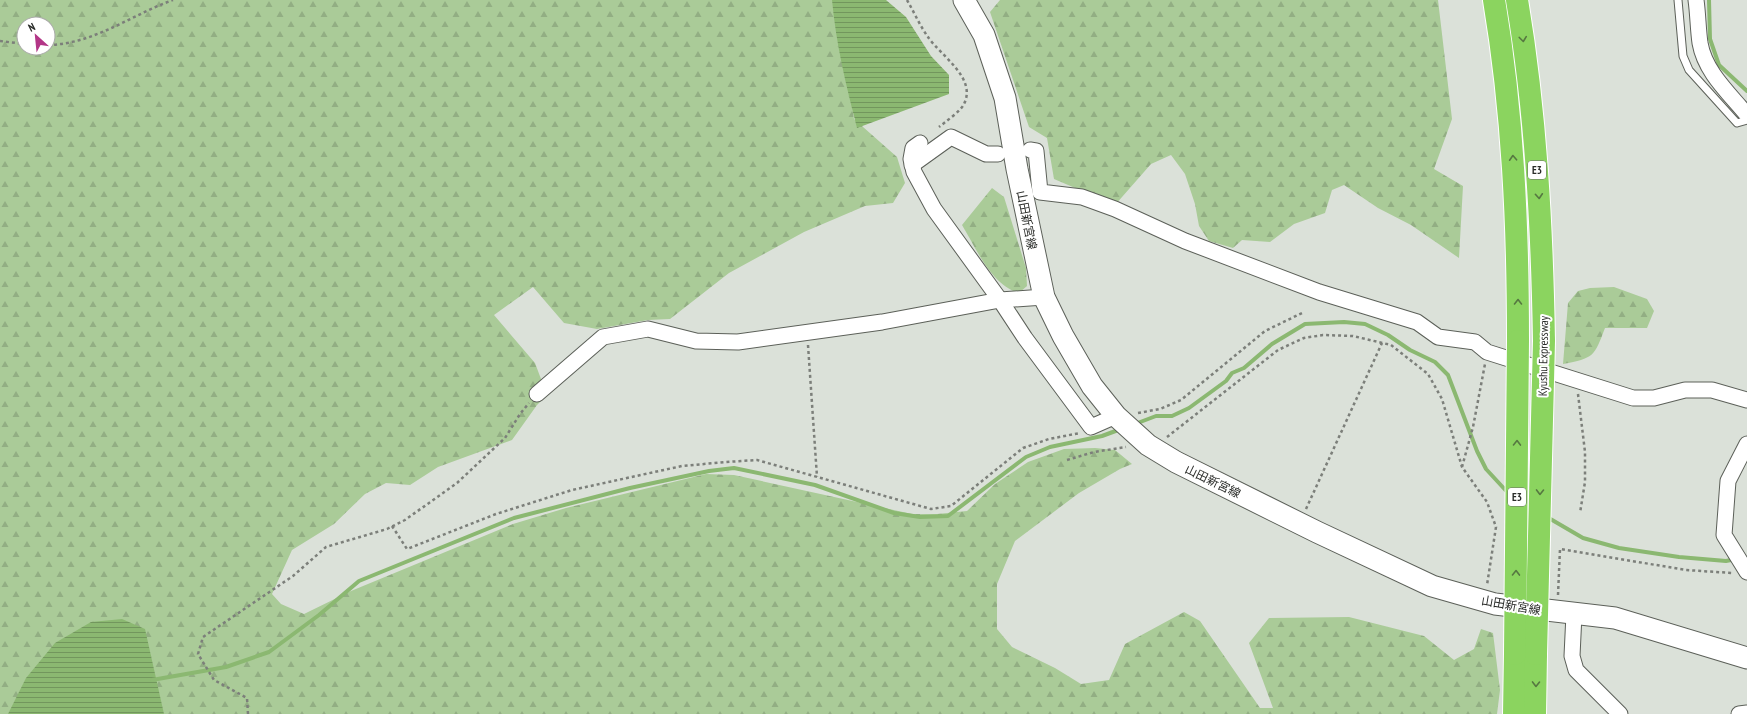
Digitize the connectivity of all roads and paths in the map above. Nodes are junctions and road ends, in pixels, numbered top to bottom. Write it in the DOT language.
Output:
graph roads {
  1 [pos="173,0"];
  2 [pos="907,0"];
  3 [pos="964,0"];
  4 [pos="1494,0"];
  5 [pos="1517,0"];
  6 [pos="1678,0"];
  7 [pos="1696,0"];
  8 [pos="0,41"];
  9 [pos="16,43"];
  10 [pos="56,44"];
  11 [pos="1747,115"];
  12 [pos="1747,120"];
  13 [pos="920,143"];
  14 [pos="1030,150"];
  15 [pos="998,154"];
  16 [pos="912,165"];
  17 [pos="1044,297"];
  18 [pos="1000,300"];
  19 [pos="1302,314"];
  20 [pos="808,332"];
  21 [pos="1382,343"];
  22 [pos="1487,352"];
  23 [pos="1577,379"];
  24 [pos="537,394"];
  25 [pos="1747,400"];
  26 [pos="1124,412"];
  27 [pos="1091,427"];
  28 [pos="1747,444"];
  29 [pos="1148,445"];
  30 [pos="1067,460"];
  31 [pos="1462,467"];
  32 [pos="817,477"];
  33 [pos="1580,513"];
  34 [pos="1300,524"];
  35 [pos="392,526"];
  36 [pos="1745,570"];
  37 [pos="1485,601"];
  38 [pos="1566,613"];
  39 [pos="1747,658"];
  40 [pos="1747,713"];
  41 [pos="248,714"];
  42 [pos="1514,714"];
  43 [pos="1536,714"];
  44 [pos="1620,714"];
  45 [pos="1739,714"];
  1 -- 10 [label="path"];
  2 -- 13 [label="path"];
  3 -- 17 [label="main road, 山田新宮線"];
  42 -- 4 [label="highway, Kyushu Expressway / E3, one-way, bridge"];
  5 -- 43 [label="highway, Kyushu Expressway / E3, one-way, bridge"];
  6 -- 12 [label="lane"];
  7 -- 11 [label="street"];
  8 -- 9 [label="path"];
  13 -- 16 [label="street"];
  14 -- 22 [label="street"];
  15 -- 16 [label="street"];
  16 -- 18 [label="street"];
  17 -- 18 [label="street"];
  17 -- 26 [label="main road, 山田新宮線"];
  18 -- 20 [label="street"];
  18 -- 27 [label="street"];
  19 -- 26 [label="path"];
  20 -- 24 [label="street"];
  20 -- 32 [label="path"];
  21 -- 29 [label="path"];
  21 -- 31 [label="path"];
  21 -- 34 [label="path"];
  22 -- 23 [label="street"];
  22 -- 31 [label="path"];
  23 -- 25 [label="street"];
  23 -- 33 [label="path"];
  24 -- 35 [label="path"];
  26 -- 27 [label="street"];
  26 -- 29 [label="main road, 山田新宮線"];
  27 -- 32 [label="path"];
  28 -- 36 [label="street"];
  29 -- 30 [label="path"];
  29 -- 34 [label="main road, 山田新宮線"];
  31 -- 37 [label="path"];
  32 -- 35 [label="path"];
  34 -- 37 [label="main road, 山田新宮線"];
  35 -- 41 [label="path"];
  36 -- 38 [label="path"];
  37 -- 38 [label="main road, 山田新宮線"];
  38 -- 39 [label="main road, 山田新宮線"];
  38 -- 44 [label="street"];
  40 -- 45 [label="street"];
}
